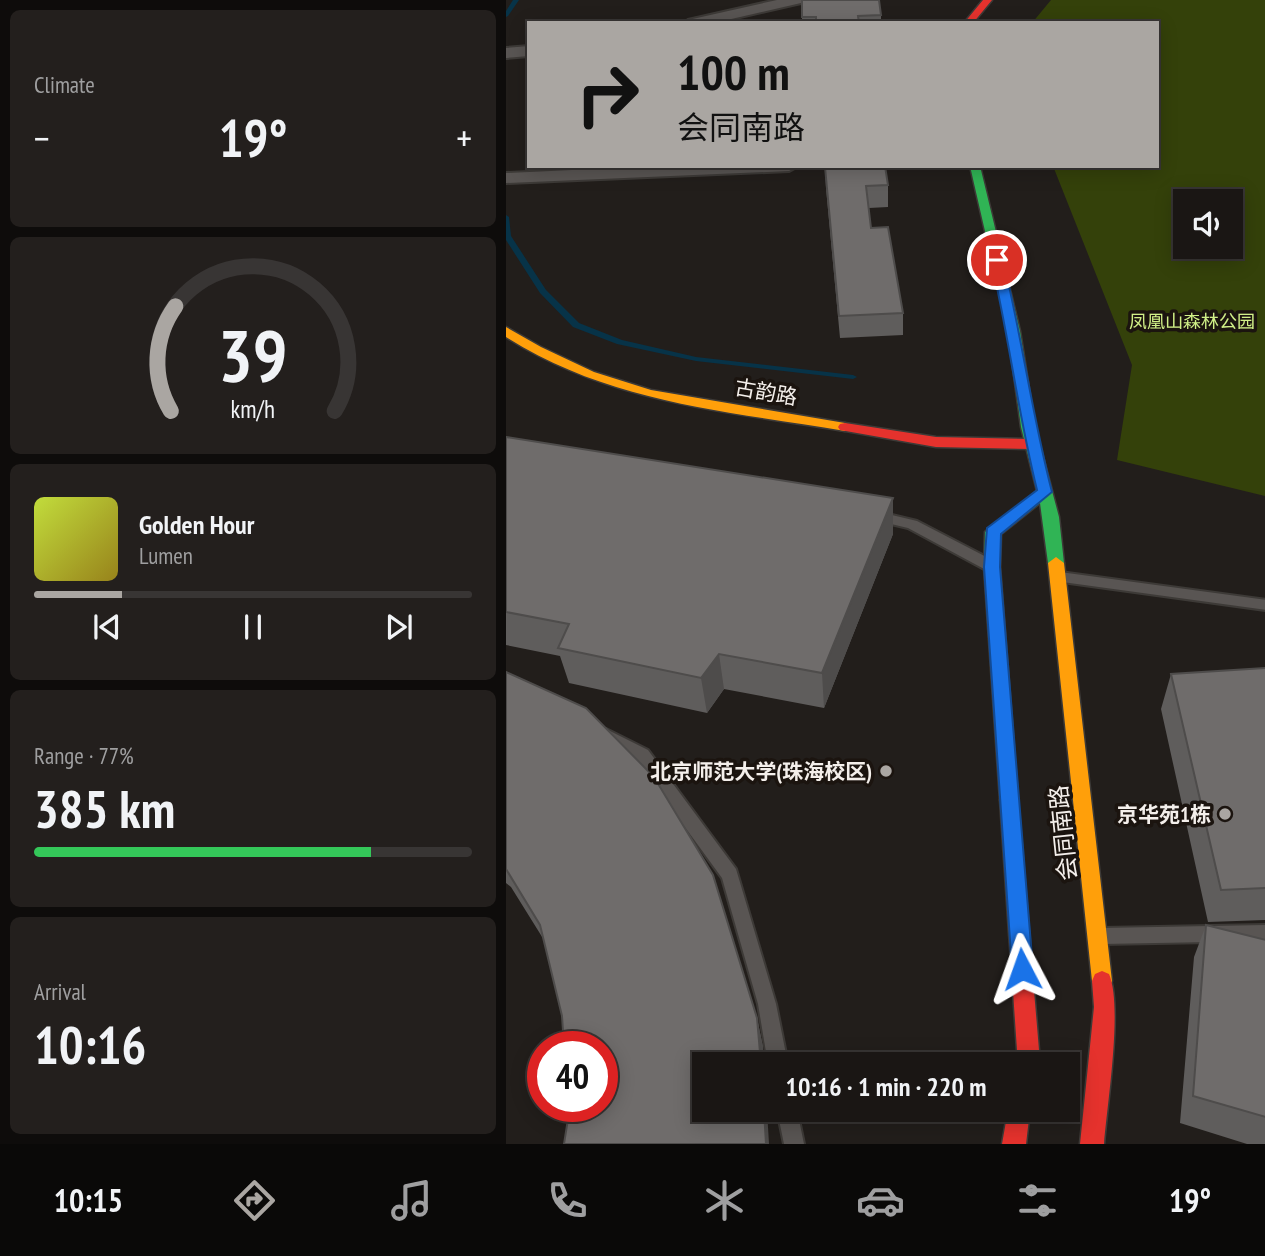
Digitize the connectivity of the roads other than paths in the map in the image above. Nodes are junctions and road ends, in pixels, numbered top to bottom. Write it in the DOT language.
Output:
graph roads {
  1 [pos="795,0"];
  2 [pos="988,0"];
  3 [pos="702,21"];
  4 [pos="970,21"];
  5 [pos="743,168"];
  6 [pos="974,168"];
  7 [pos="506,178"];
  8 [pos="506,331"];
  9 [pos="1032,444"];
  10 [pos="1045,492"];
  11 [pos="860,513"];
  12 [pos="992,567"];
  13 [pos="1058,577"];
  14 [pos="1265,605"];
  15 [pos="596,729"];
  16 [pos="1265,933"];
  17 [pos="1097,936"];
  18 [pos="776,1052"];
  19 [pos="1028,1052"];
  20 [pos="789,1122"];
  21 [pos="1017,1122"];
  22 [pos="794,1144"];
  23 [pos="1014,1144"];
  24 [pos="1092,1144"];
  1 -- 3 [label="street"];
  2 -- 4 [label="street"];
  5 -- 7 [label="street"];
  6 -- 9 [label="street, 会同南路"];
  8 -- 9 [label="street, 古韵路"];
  9 -- 10 [label="street, 会同南路"];
  10 -- 12 [label="street"];
  10 -- 13 [label="street, 会同南路"];
  11 -- 12 [label="lane"];
  12 -- 19 [label="street"];
  13 -- 14 [label="lane"];
  13 -- 17 [label="street, 会同南路"];
  15 -- 18 [label="lane"];
  16 -- 17 [label="lane"];
  17 -- 24 [label="street, 会同南路"];
  20 -- 22 [label="lane"];
  21 -- 23 [label="street"];
}
